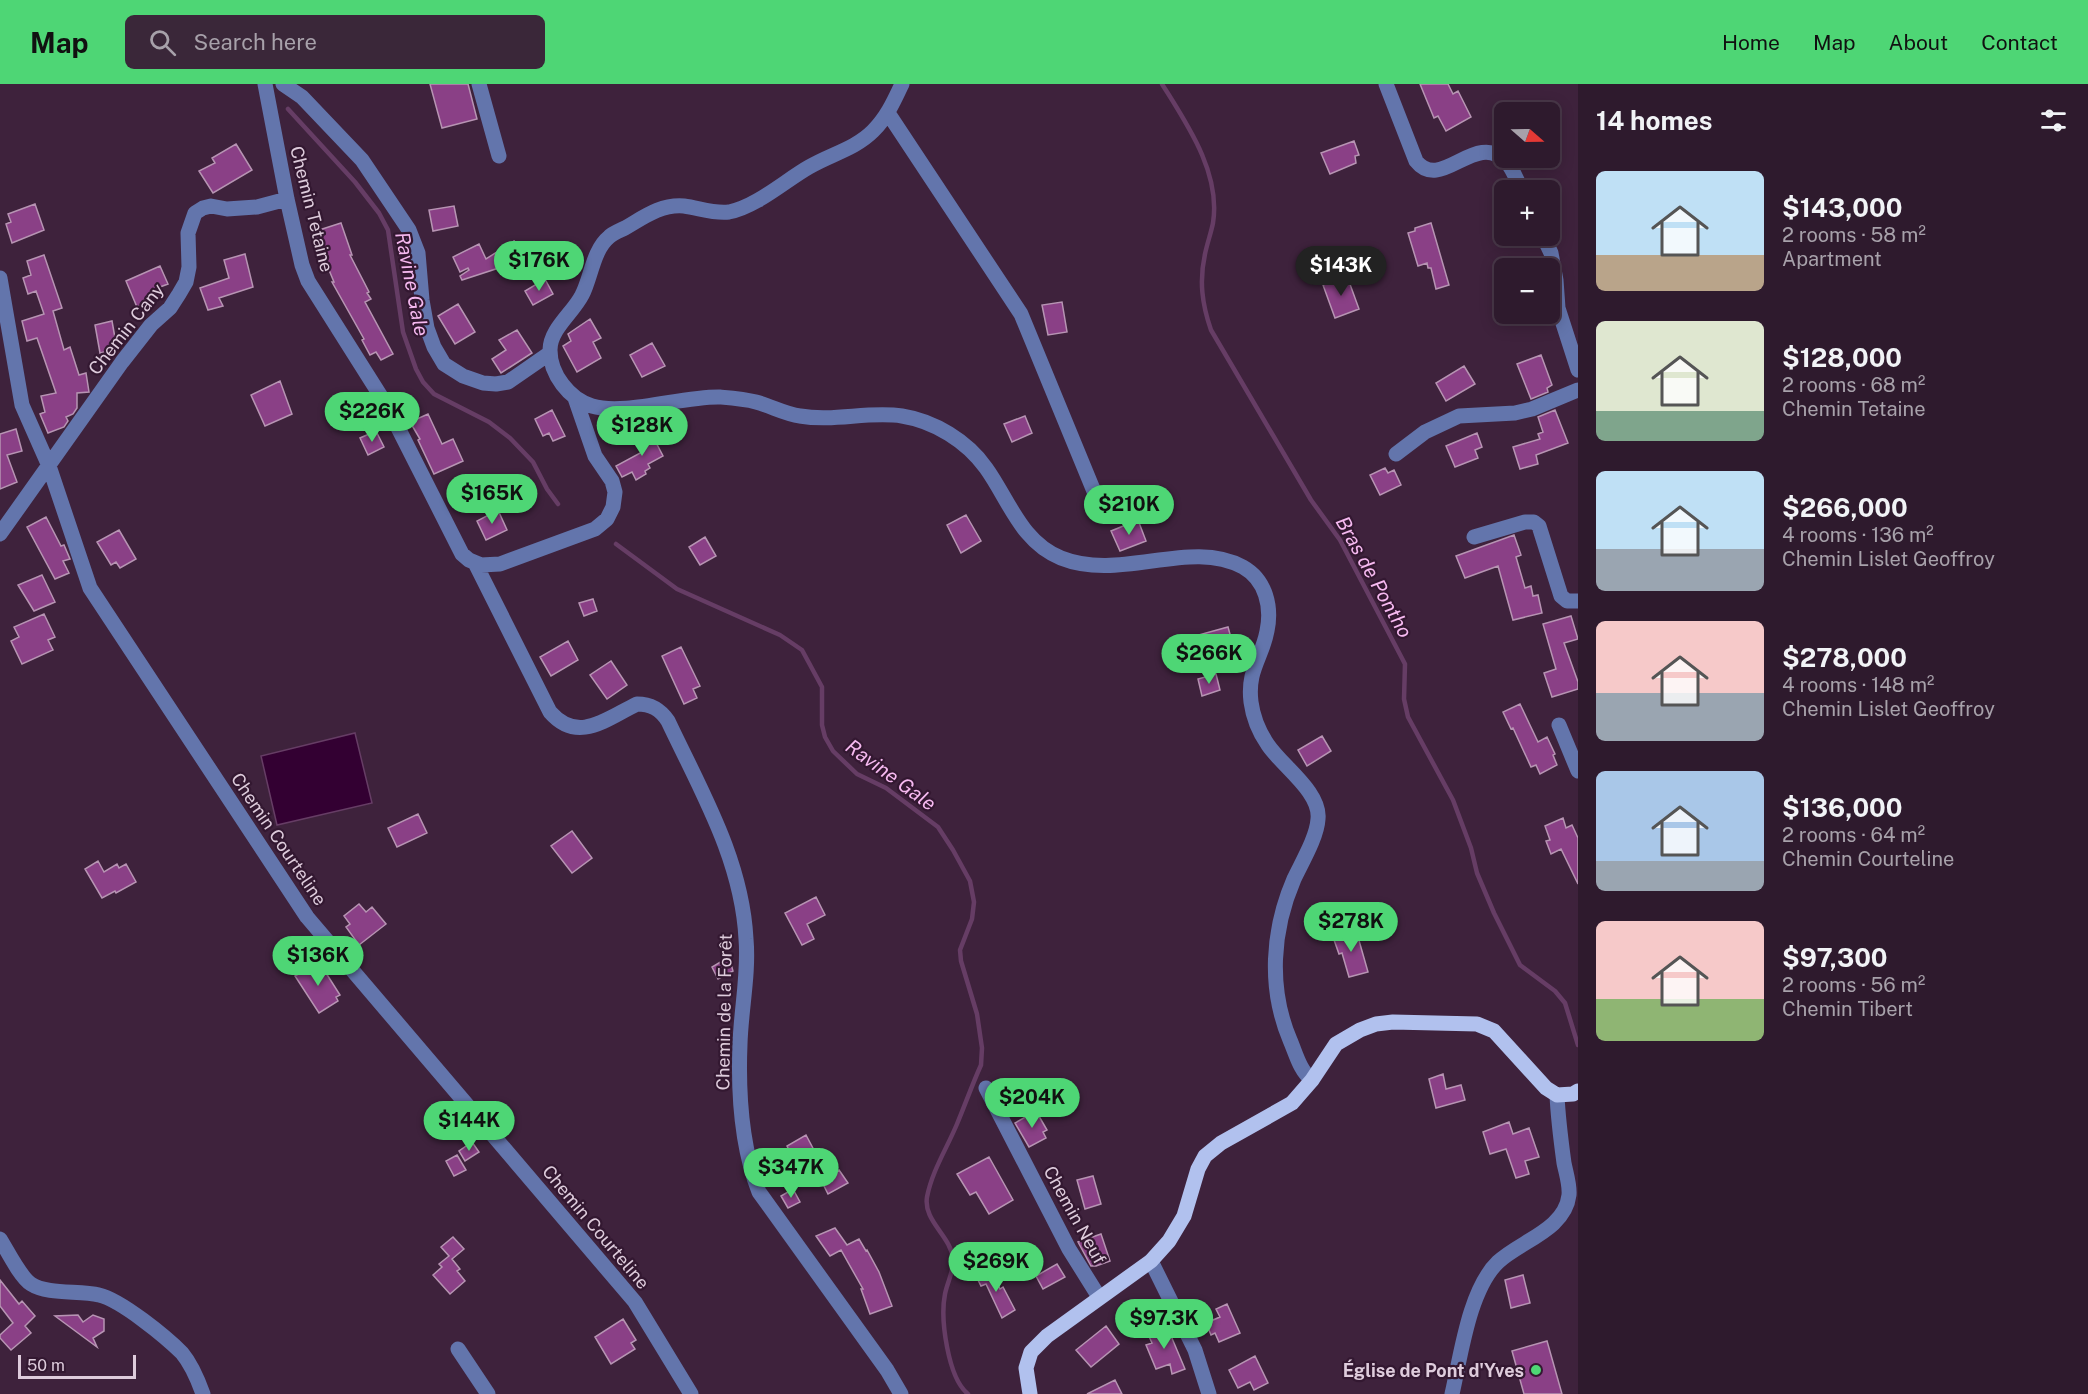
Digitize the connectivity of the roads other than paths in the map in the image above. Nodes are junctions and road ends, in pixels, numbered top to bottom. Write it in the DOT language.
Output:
graph roads {
  1 [pos="265,84"];
  2 [pos="283,84"];
  3 [pos="479,84"];
  4 [pos="902,84"];
  5 [pos="1386,84"];
  6 [pos="888,113"];
  7 [pos="499,156"];
  8 [pos="1516,180"];
  9 [pos="287,199"];
  10 [pos="1548,246"];
  11 [pos="0,278"];
  12 [pos="550,353"];
  13 [pos="1578,370"];
  14 [pos="1578,390"];
  15 [pos="574,398"];
  16 [pos="1396,454"];
  17 [pos="49,466"];
  18 [pos="1100,506"];
  19 [pos="0,534"];
  20 [pos="1474,537"];
  21 [pos="475,563"];
  22 [pos="1578,601"];
  23 [pos="1559,724"];
  24 [pos="1578,771"];
  25 [pos="1312,1080"];
  26 [pos="986,1088"];
  27 [pos="1569,1093"];
  28 [pos="0,1239"];
  29 [pos="1151,1261"];
  30 [pos="1099,1297"];
  31 [pos="458,1349"];
  32 [pos="203,1394"];
  33 [pos="488,1394"];
  34 [pos="691,1394"];
  35 [pos="901,1394"];
  36 [pos="1030,1394"];
  37 [pos="1209,1394"];
  38 [pos="1452,1394"];
  1 -- 9 [label="street, Chemin Tetaine"];
  2 -- 12 [label="street"];
  3 -- 7 [label="street"];
  4 -- 6 [label="street"];
  5 -- 8 [label="street"];
  6 -- 12 [label="street"];
  6 -- 18 [label="street"];
  9 -- 17 [label="street, Chemin Cany"];
  9 -- 21 [label="street, Chemin Tetaine"];
  10 -- 13 [label="street"];
  11 -- 17 [label="street, Chemin Courteline"];
  12 -- 15 [label="street"];
  14 -- 16 [label="street"];
  15 -- 21 [label="street"];
  15 -- 25 [label="street"];
  17 -- 19 [label="street, Chemin Cany"];
  17 -- 34 [label="street, Chemin Courteline"];
  20 -- 22 [label="street"];
  21 -- 35 [label="street, Chemin de la Forêt"];
  23 -- 24 [label="street"];
  25 -- 27 [label="main road, Chemin Neuf"];
  25 -- 29 [label="main road, Chemin Neuf"];
  26 -- 30 [label="street, Chemin Neuf"];
  27 -- 38 [label="street"];
  28 -- 32 [label="street"];
  29 -- 30 [label="main road, Chemin Neuf"];
  29 -- 37 [label="street"];
  30 -- 36 [label="main road, Chemin Neuf"];
  31 -- 33 [label="street"];
}
